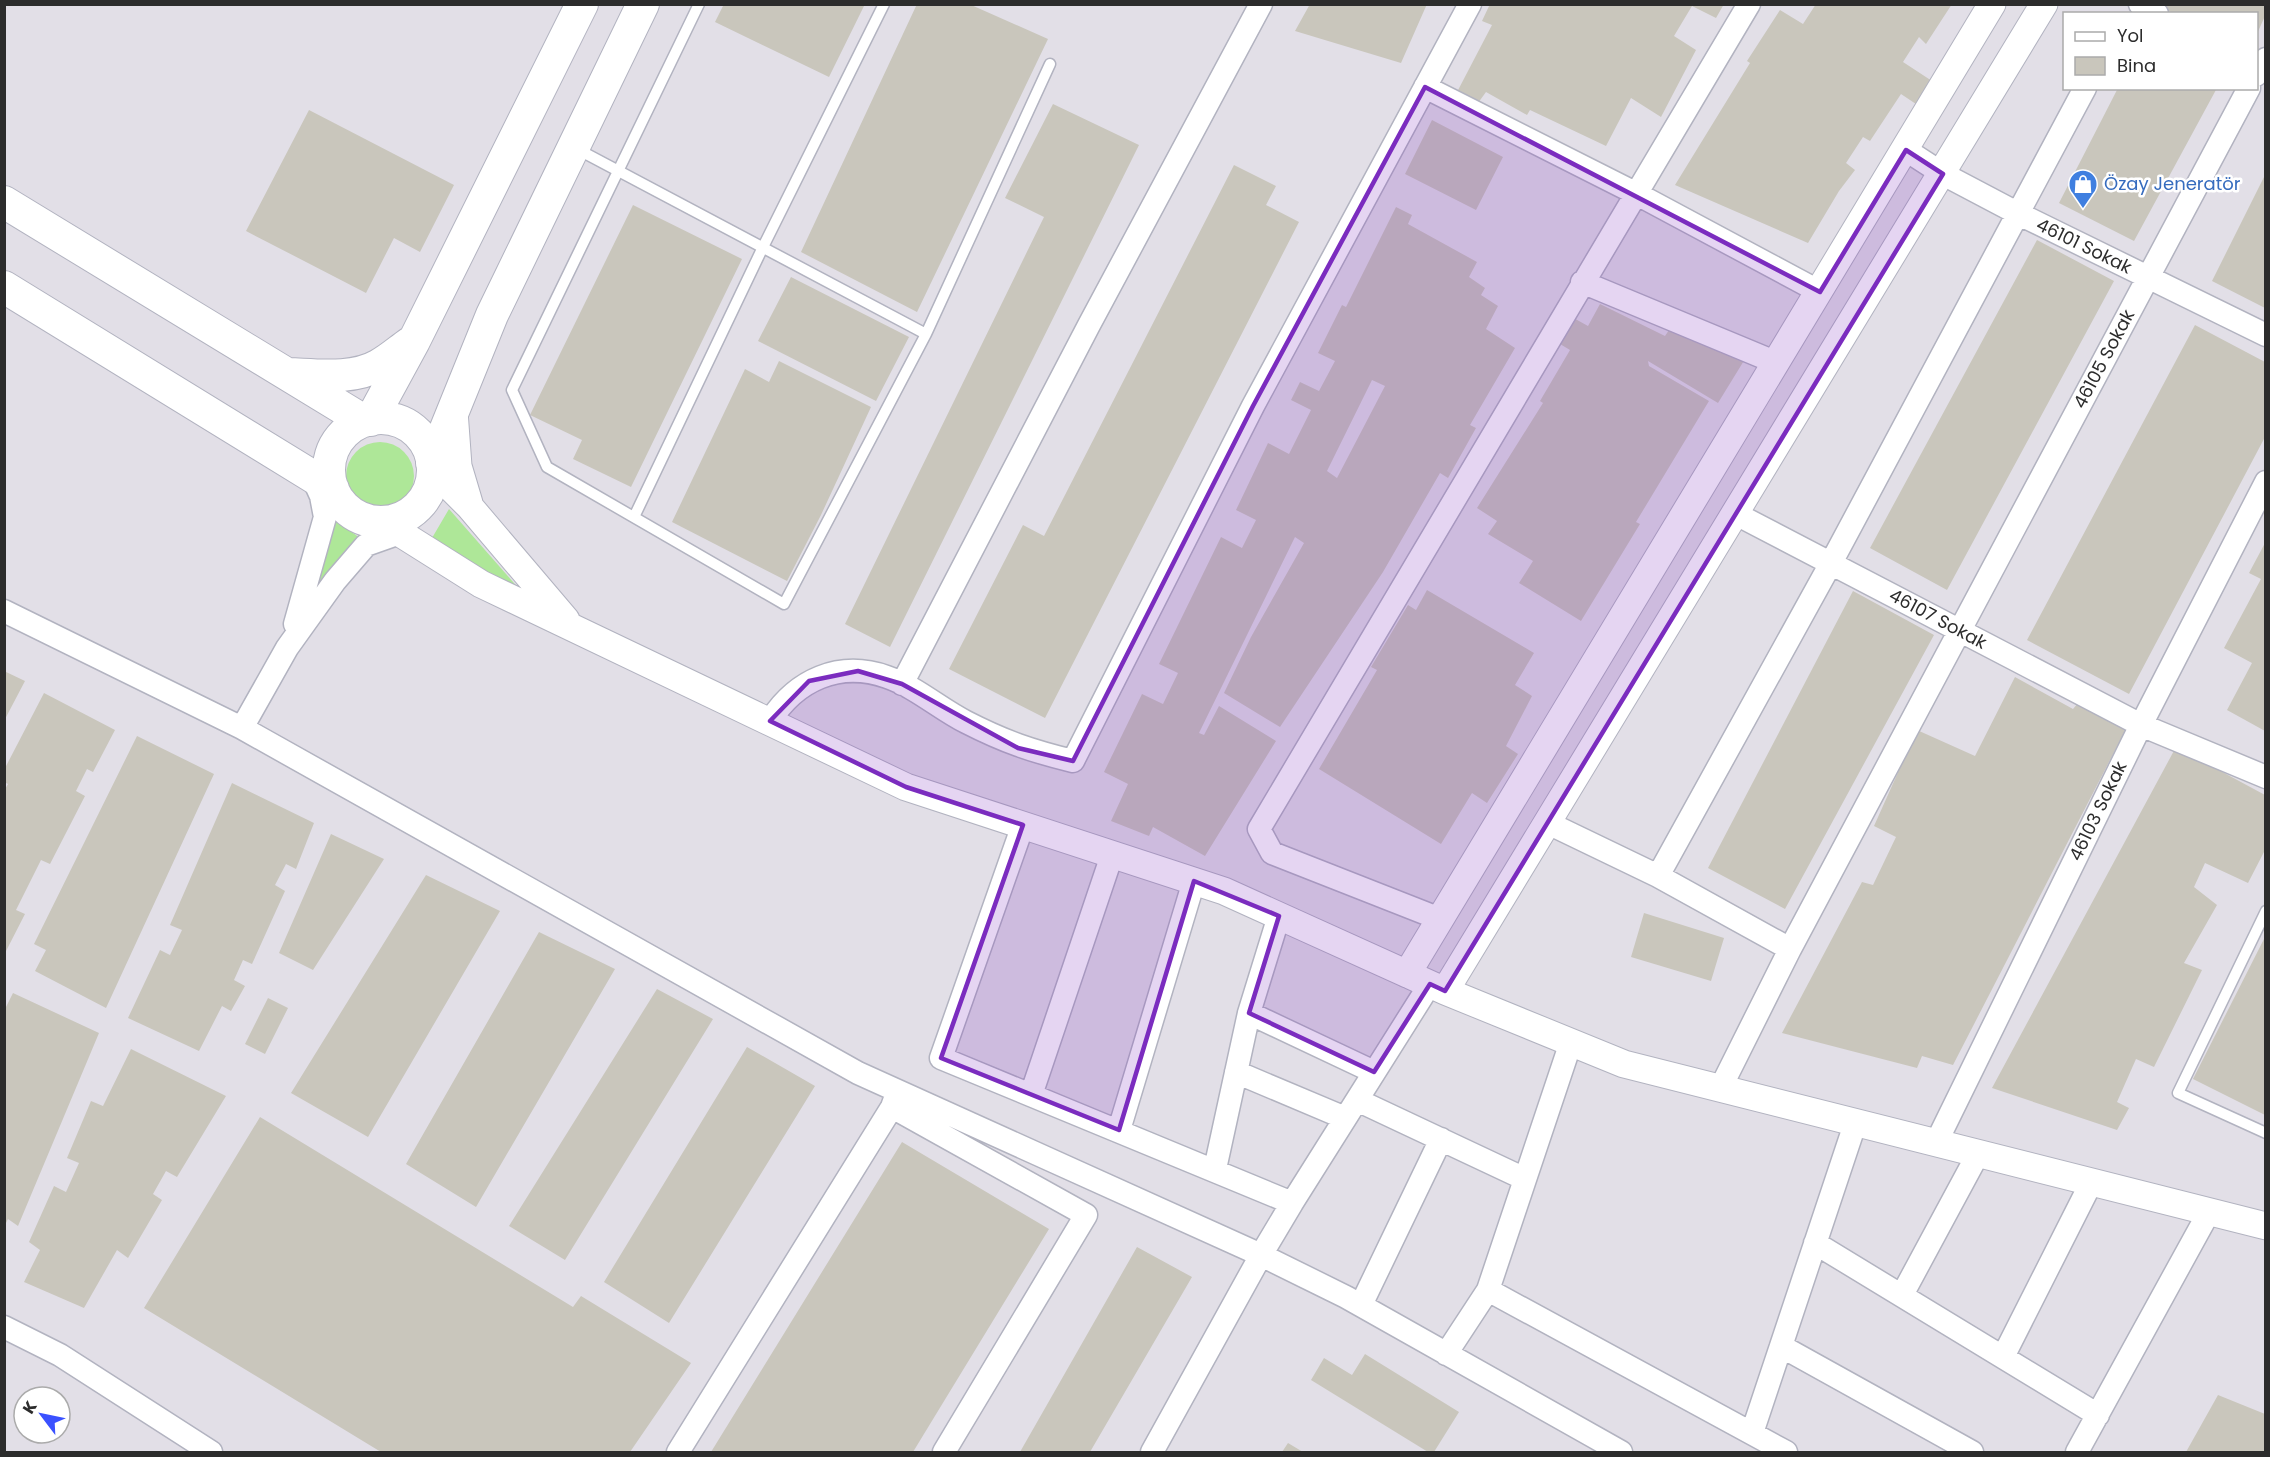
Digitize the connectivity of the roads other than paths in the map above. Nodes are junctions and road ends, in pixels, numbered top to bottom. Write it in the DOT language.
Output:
graph roads {
  1 [pos="582,4"];
  2 [pos="643,4"];
  3 [pos="699,4"];
  4 [pos="884,4"];
  5 [pos="1261,4"];
  6 [pos="1470,4"];
  7 [pos="1749,4"];
  8 [pos="1992,4"];
  9 [pos="2044,4"];
  10 [pos="2140,4"];
  11 [pos="2154,12"];
  12 [pos="1050,63"];
  13 [pos="1425,87"];
  14 [pos="2084,90"];
  15 [pos="2248,90"];
  16 [pos="574,148"];
  17 [pos="1906,150"];
  18 [pos="617,171"];
  19 [pos="1942,174"];
  20 [pos="1637,194"];
  21 [pos="4,202"];
  22 [pos="2016,213"];
  23 [pos="763,248"];
  24 [pos="2146,277"];
  25 [pos="1582,282"];
  26 [pos="4,287"];
  27 [pos="1820,292"];
  28 [pos="926,334"];
  29 [pos="2265,335"];
  30 [pos="414,341"];
  31 [pos="1777,363"];
  32 [pos="287,374"];
  33 [pos="454,408"];
  34 [pos="367,421"];
  35 [pos="432,466"];
  36 [pos="2265,482"];
  37 [pos="326,494"];
  38 [pos="470,507"];
  39 [pos="1736,514"];
  40 [pos="634,517"];
  41 [pos="383,530"];
  42 [pos="1831,563"];
  43 [pos="4,611"];
  44 [pos="570,625"];
  45 [pos="1961,631"];
  46 [pos="287,648"];
  47 [pos="902,684"];
  48 [pos="770,721"];
  49 [pos="2141,725"];
  50 [pos="242,728"];
  51 [pos="2265,777"];
  52 [pos="1548,823"];
  53 [pos="1023,825"];
  54 [pos="1112,855"];
  55 [pos="1658,876"];
  56 [pos="1194,881"];
  57 [pos="2265,911"];
  58 [pos="1279,916"];
  59 [pos="1440,920"];
  60 [pos="1790,949"];
  61 [pos="1427,983"];
  62 [pos="1250,1013"];
  63 [pos="1571,1042"];
  64 [pos="1236,1072"];
  65 [pos="1374,1072"];
  66 [pos="1720,1089"];
  67 [pos="1031,1095"];
  68 [pos="895,1099"];
  69 [pos="1351,1109"];
  70 [pos="1855,1124"];
  71 [pos="1119,1130"];
  72 [pos="2265,1133"];
  73 [pos="1442,1139"];
  74 [pos="1936,1143"];
  75 [pos="1978,1154"];
  76 [pos="1215,1169"];
  77 [pos="1525,1179"];
  78 [pos="2091,1182"];
  79 [pos="1292,1203"];
  80 [pos="2209,1212"];
  81 [pos="2265,1226"];
  82 [pos="1815,1243"];
  83 [pos="1261,1255"];
  84 [pos="1488,1290"];
  85 [pos="1902,1295"];
  86 [pos="1361,1305"];
  87 [pos="4,1327"];
  88 [pos="1781,1346"];
  89 [pos="1446,1354"];
  90 [pos="2003,1357"];
  91 [pos="2098,1415"];
  92 [pos="1752,1434"];
  93 [pos="211,1452"];
  94 [pos="678,1452"];
  95 [pos="944,1452"];
  96 [pos="1152,1452"];
  97 [pos="1621,1452"];
  98 [pos="1786,1452"];
  99 [pos="1972,1452"];
  100 [pos="2078,1452"];
  1 -- 30 [label="main road"];
  2 -- 16 [label="main road"];
  3 -- 18 [label="lane"];
  4 -- 23 [label="lane"];
  5 -- 47 [label="street"];
  6 -- 13 [label="street"];
  7 -- 20 [label="street"];
  8 -- 17 [label="street"];
  9 -- 19 [label="street"];
  10 -- 11 [label="street"];
  12 -- 28 [label="lane"];
  13 -- 20 [label="street"];
  13 -- 47 [label="street"];
  14 -- 22 [label="street"];
  15 -- 24 [label="street, 46105 Sokak"];
  16 -- 18 [label="lane"];
  16 -- 33 [label="main road"];
  17 -- 19 [label="street, 46101 Sokak"];
  17 -- 27 [label="street"];
  18 -- 23 [label="lane"];
  18 -- 40 [label="lane"];
  19 -- 22 [label="street, 46101 Sokak"];
  19 -- 39 [label="street"];
  20 -- 25 [label="street"];
  20 -- 27 [label="street"];
  21 -- 32 [label="main road"];
  22 -- 24 [label="street, 46101 Sokak"];
  22 -- 42 [label="street"];
  23 -- 28 [label="lane"];
  23 -- 40 [label="lane"];
  24 -- 29 [label="street, 46101 Sokak"];
  24 -- 45 [label="street, 46105 Sokak"];
  25 -- 31 [label="street"];
  25 -- 59 [label="street"];
  26 -- 37 [label="main road"];
  27 -- 31 [label="street"];
  28 -- 40 [label="lane"];
  30 -- 32 [label="main road"];
  30 -- 34 [label="main road"];
  31 -- 59 [label="street"];
  32 -- 34 [label="main road"];
  33 -- 35 [label="main road"];
  33 -- 38 [label="street"];
  34 -- 35 [label="main road"];
  34 -- 37 [label="main road"];
  35 -- 38 [label="street"];
  35 -- 41 [label="main road"];
  36 -- 49 [label="street, 46103 Sokak"];
  37 -- 41 [label="main road"];
  37 -- 46 [label="street"];
  38 -- 44 [label="street"];
  39 -- 42 [label="street, 46107 Sokak"];
  39 -- 52 [label="street"];
  41 -- 44 [label="street"];
  41 -- 46 [label="street"];
  42 -- 45 [label="street, 46107 Sokak"];
  42 -- 55 [label="street"];
  43 -- 50 [label="street"];
  44 -- 48 [label="street"];
  45 -- 49 [label="street, 46107 Sokak"];
  45 -- 60 [label="street, 46105 Sokak"];
  46 -- 50 [label="street"];
  47 -- 48 [label="street"];
  48 -- 53 [label="street"];
  49 -- 51 [label="street, 46107 Sokak"];
  49 -- 74 [label="street, 46103 Sokak"];
  50 -- 68 [label="street"];
  52 -- 55 [label="street"];
  52 -- 61 [label="street"];
  53 -- 54 [label="street"];
  53 -- 67 [label="street"];
  54 -- 56 [label="street"];
  54 -- 67 [label="street"];
  55 -- 60 [label="street"];
  56 -- 58 [label="street"];
  56 -- 71 [label="street"];
  57 -- 72 [label="lane"];
  58 -- 61 [label="street"];
  58 -- 62 [label="street"];
  59 -- 61 [label="street"];
  60 -- 66 [label="street, 46105 Sokak"];
  61 -- 63 [label="street"];
  61 -- 65 [label="street"];
  62 -- 64 [label="street"];
  62 -- 65 [label="street"];
  63 -- 66 [label="street"];
  63 -- 77 [label="street"];
  64 -- 69 [label="street"];
  64 -- 76 [label="street"];
  65 -- 69 [label="street"];
  66 -- 70 [label="street"];
  67 -- 71 [label="street"];
  68 -- 83 [label="street"];
  68 -- 94 [label="street"];
  68 -- 95 [label="street"];
  69 -- 73 [label="street"];
  69 -- 79 [label="street"];
  70 -- 74 [label="street"];
  70 -- 82 [label="street"];
  71 -- 76 [label="street"];
  73 -- 77 [label="street"];
  73 -- 86 [label="street"];
  74 -- 75 [label="street"];
  75 -- 78 [label="street"];
  75 -- 85 [label="street"];
  76 -- 79 [label="street"];
  77 -- 84 [label="street"];
  78 -- 80 [label="street"];
  78 -- 90 [label="street"];
  79 -- 83 [label="street"];
  80 -- 81 [label="street"];
  80 -- 91 [label="street"];
  82 -- 85 [label="street"];
  82 -- 88 [label="street"];
  83 -- 86 [label="street"];
  83 -- 96 [label="street"];
  84 -- 89 [label="street"];
  84 -- 92 [label="street"];
  85 -- 90 [label="street"];
  86 -- 89 [label="street"];
  87 -- 93 [label="street"];
  88 -- 92 [label="street"];
  88 -- 99 [label="street"];
  89 -- 97 [label="street"];
  90 -- 91 [label="street"];
  91 -- 100 [label="street"];
  92 -- 98 [label="street"];
}
